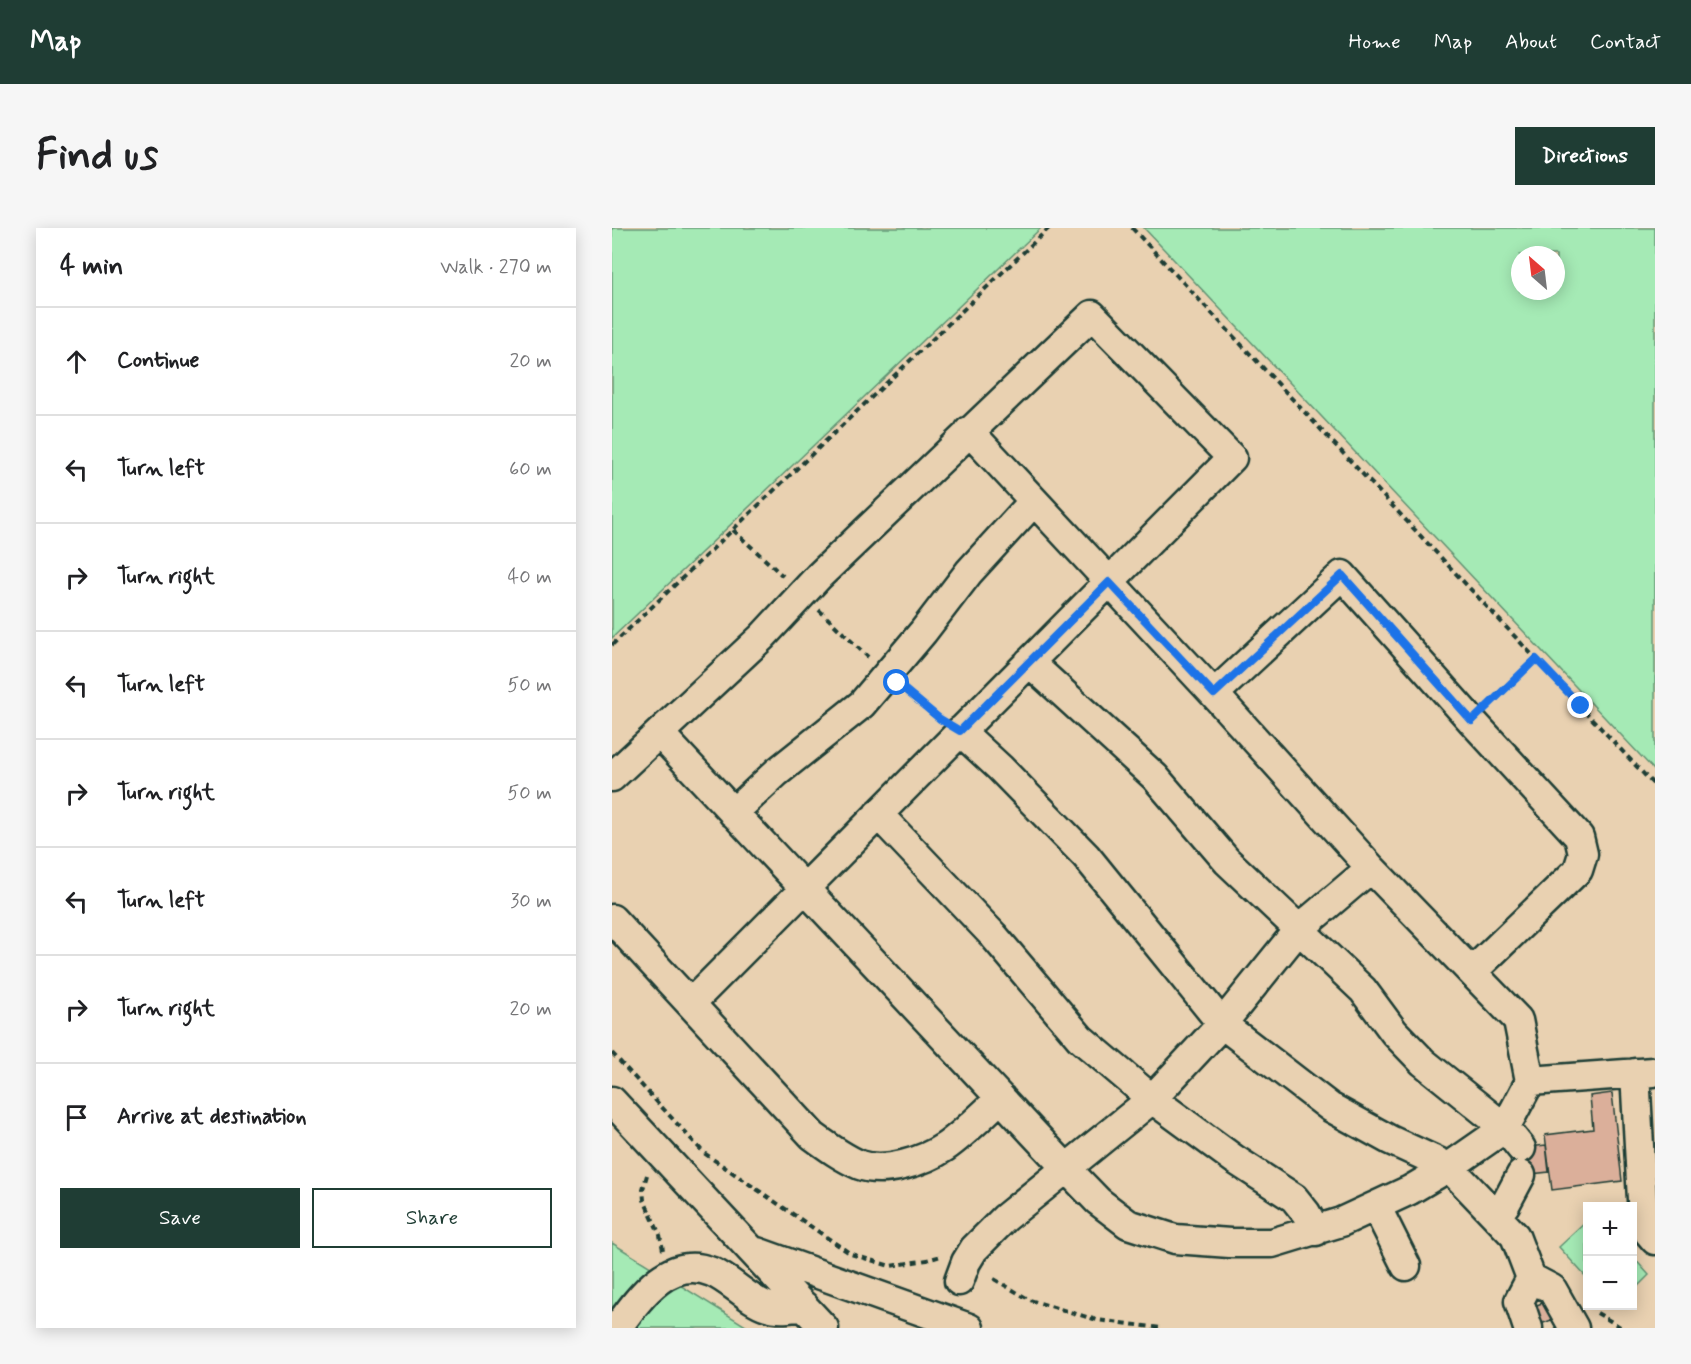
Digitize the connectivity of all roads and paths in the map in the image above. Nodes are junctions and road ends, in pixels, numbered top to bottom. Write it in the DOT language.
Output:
graph roads {
  1 [pos="1049,228"];
  2 [pos="1132,228"];
  3 [pos="969,431"];
  4 [pos="1034,501"];
  5 [pos="733,530"];
  6 [pos="1109,582"];
  7 [pos="802,594"];
  8 [pos="612,645"];
  9 [pos="1536,659"];
  10 [pos="1029,662"];
  11 [pos="887,674"];
  12 [pos="1214,694"];
  13 [pos="1472,721"];
  14 [pos="960,731"];
  15 [pos="660,734"];
  16 [pos="612,777"];
  17 [pos="1655,786"];
  18 [pos="733,813"];
  19 [pos="878,814"];
  20 [pos="1371,868"];
  21 [pos="804,889"];
  22 [pos="612,919"];
  23 [pos="1298,930"];
  24 [pos="1473,971"];
  25 [pos="691,1003"];
  26 [pos="1222,1024"];
  27 [pos="612,1053"];
  28 [pos="1645,1073"];
  29 [pos="1530,1081"];
  30 [pos="1001,1098"];
  31 [pos="1152,1099"];
  32 [pos="612,1101"];
  33 [pos="1516,1150"];
  34 [pos="663,1156"];
  35 [pos="1449,1167"];
  36 [pos="1067,1168"];
  37 [pos="1376,1206"];
  38 [pos="1495,1214"];
  39 [pos="1316,1231"];
  40 [pos="1655,1239"];
  41 [pos="752,1250"];
  42 [pos="947,1254"];
  43 [pos="1406,1266"];
  44 [pos="661,1276"];
  45 [pos="1531,1278"];
  46 [pos="994,1279"];
  47 [pos="959,1281"];
  48 [pos="804,1306"];
  49 [pos="1583,1320"];
  50 [pos="617,1328"];
  51 [pos="824,1328"];
  52 [pos="969,1328"];
  53 [pos="1161,1328"];
  54 [pos="1528,1328"];
  55 [pos="1622,1328"];
  1 -- 5 [label="path"];
  2 -- 9 [label="path"];
  3 -- 4 [label="street"];
  3 -- 6 [label="street"];
  3 -- 7 [label="street"];
  4 -- 6 [label="street"];
  4 -- 11 [label="street"];
  5 -- 7 [label="path"];
  5 -- 8 [label="path"];
  6 -- 10 [label="street"];
  6 -- 12 [label="street"];
  7 -- 11 [label="path"];
  7 -- 15 [label="street"];
  9 -- 13 [label="path"];
  9 -- 17 [label="path"];
  10 -- 14 [label="street"];
  10 -- 23 [label="street"];
  11 -- 14 [label="path"];
  11 -- 18 [label="street"];
  12 -- 13 [label="street"];
  12 -- 20 [label="street"];
  13 -- 24 [label="street"];
  14 -- 19 [label="street"];
  14 -- 26 [label="street"];
  15 -- 16 [label="street"];
  15 -- 18 [label="street"];
  18 -- 21 [label="street"];
  19 -- 21 [label="street"];
  19 -- 31 [label="street"];
  20 -- 23 [label="street"];
  20 -- 24 [label="street"];
  21 -- 25 [label="street"];
  21 -- 30 [label="street"];
  22 -- 25 [label="street"];
  23 -- 26 [label="street"];
  23 -- 33 [label="street"];
  24 -- 29 [label="street"];
  25 -- 30 [label="street"];
  26 -- 31 [label="street"];
  26 -- 35 [label="street"];
  27 -- 42 [label="path"];
  28 -- 29 [label="street"];
  28 -- 40 [label="street"];
  29 -- 33 [label="street"];
  30 -- 36 [label="street"];
  31 -- 36 [label="street"];
  31 -- 39 [label="street"];
  32 -- 34 [label="street"];
  33 -- 35 [label="street"];
  33 -- 38 [label="street"];
  34 -- 41 [label="street"];
  34 -- 44 [label="path"];
  35 -- 37 [label="street"];
  35 -- 38 [label="street"];
  36 -- 39 [label="street"];
  36 -- 47 [label="street"];
  37 -- 39 [label="street"];
  37 -- 43 [label="street"];
  38 -- 45 [label="street"];
  41 -- 48 [label="street"];
  41 -- 52 [label="street"];
  44 -- 48 [label="street"];
  44 -- 50 [label="street"];
  45 -- 49 [label="street"];
  45 -- 54 [label="street"];
  46 -- 53 [label="path"];
  48 -- 51 [label="street"];
  49 -- 55 [label="path"];
}
